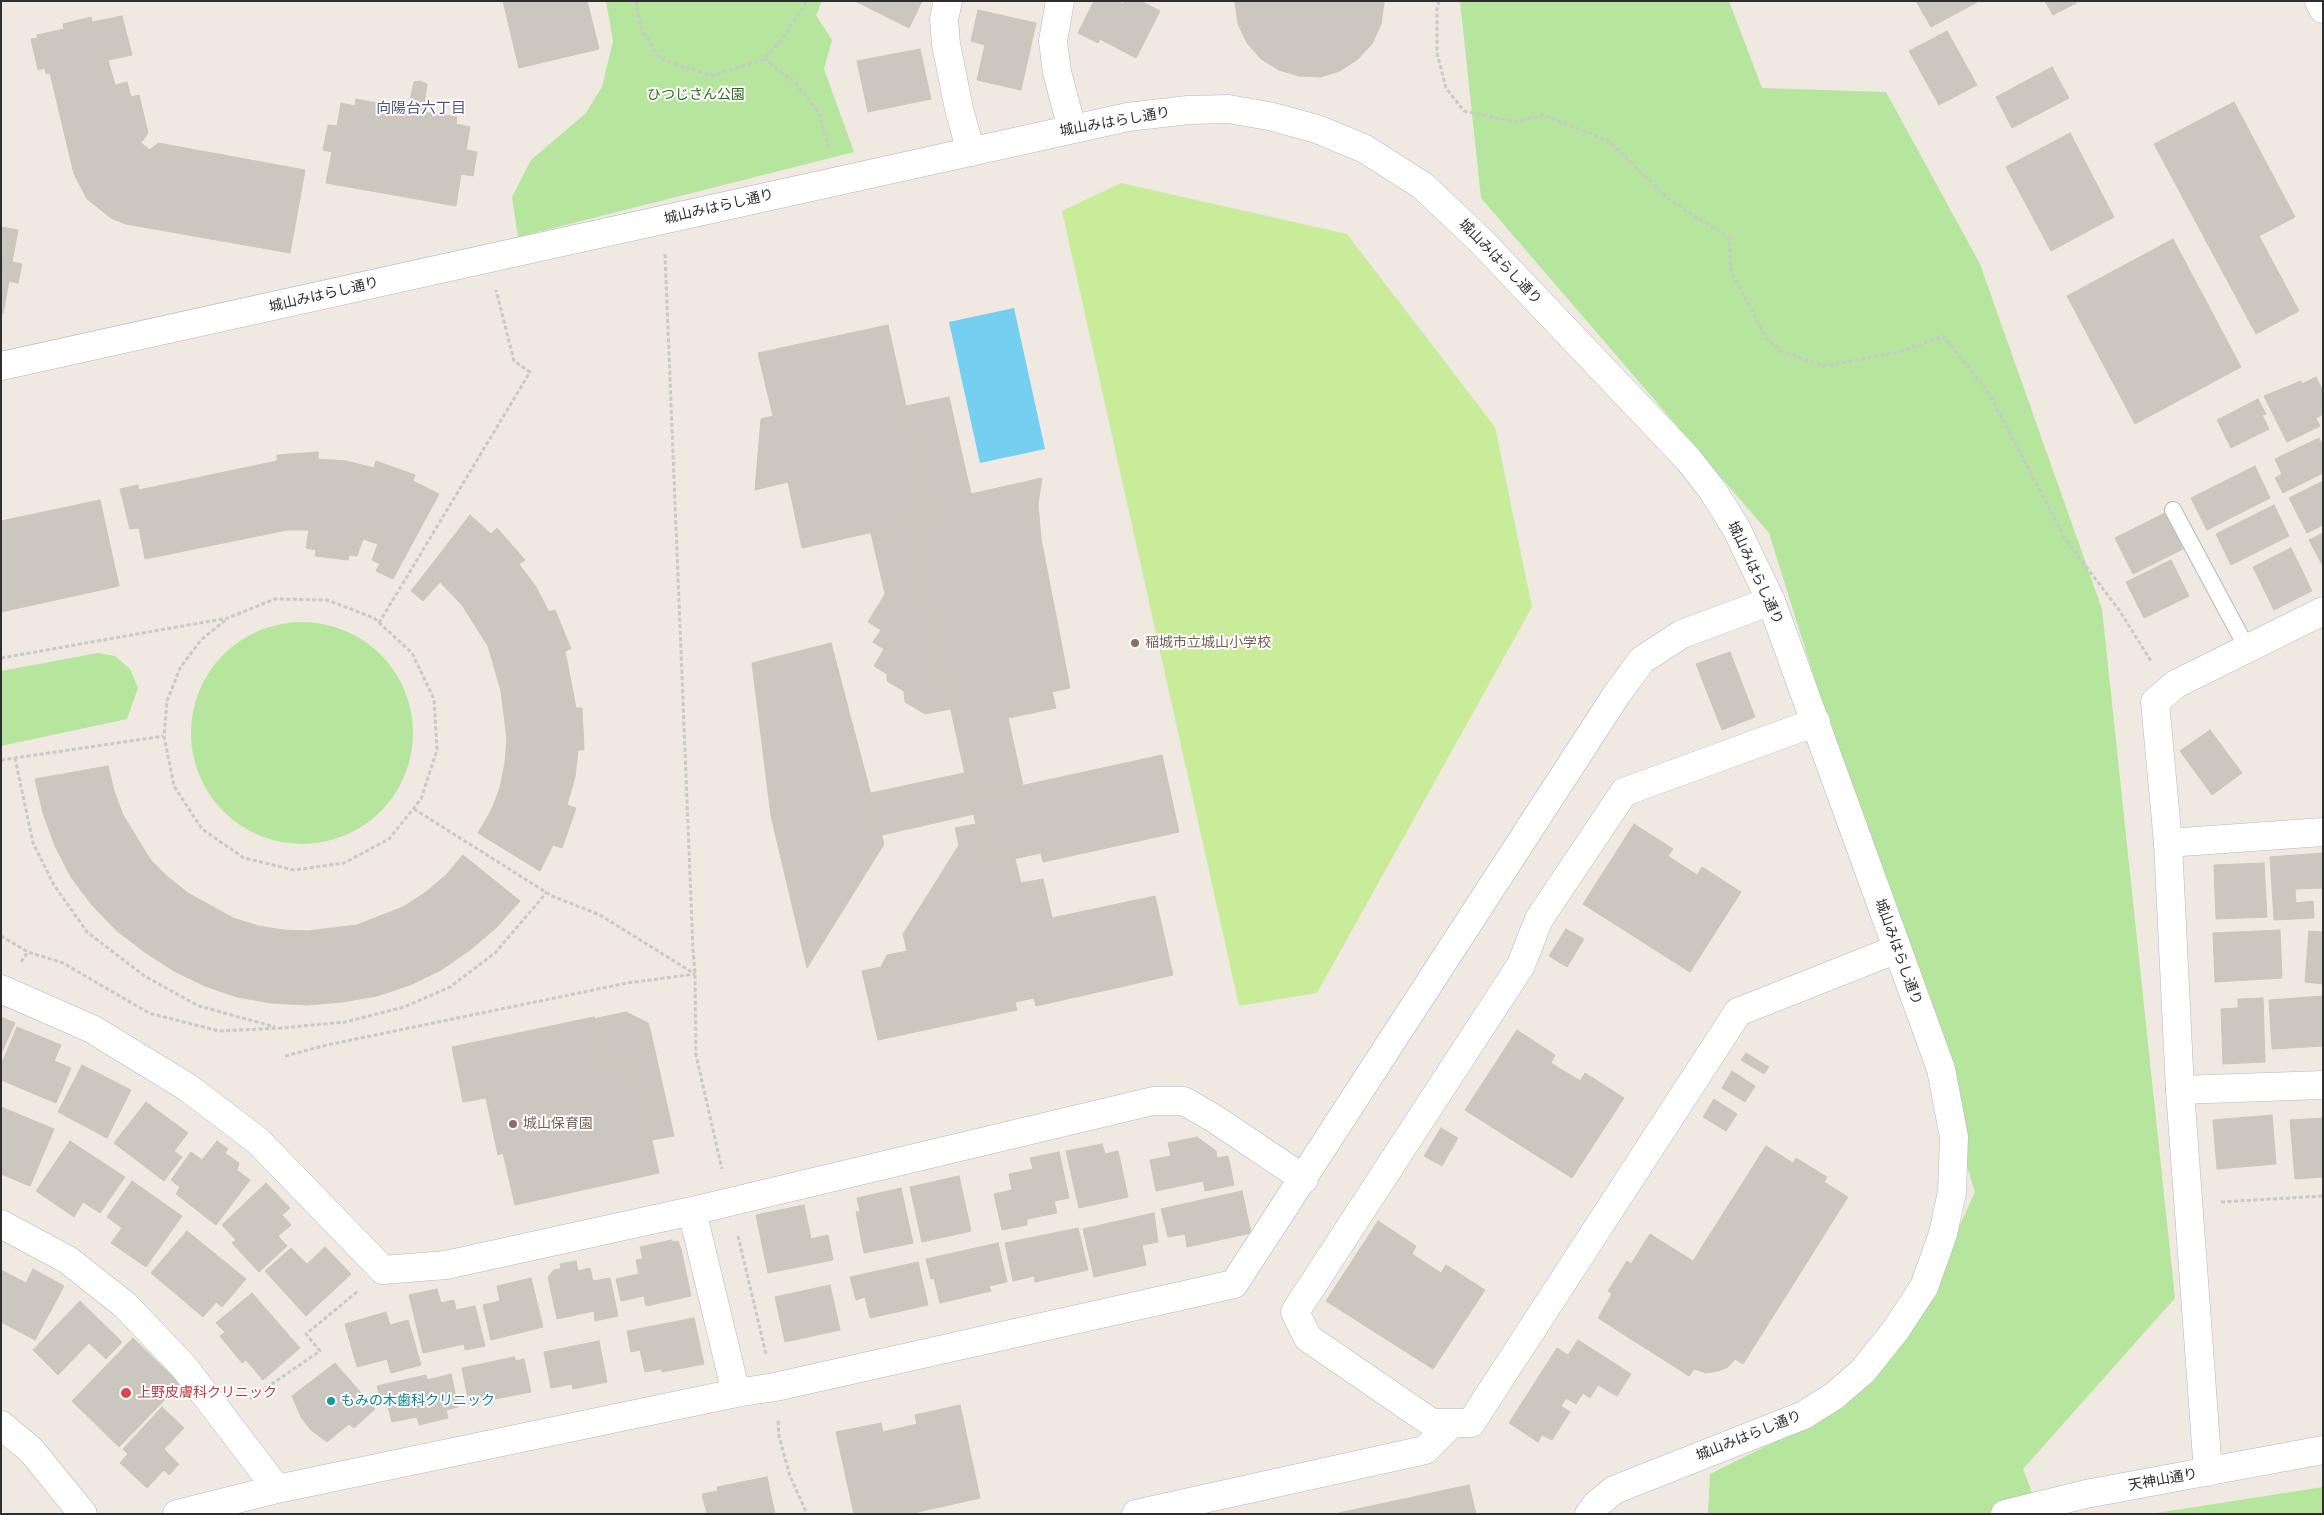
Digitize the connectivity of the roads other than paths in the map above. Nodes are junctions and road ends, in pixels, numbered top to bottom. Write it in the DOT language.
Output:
graph roads {
  1 [pos="948,1"];
  2 [pos="1060,1"];
  3 [pos="2319,1"];
  4 [pos="2323,9"];
  5 [pos="1072,129"];
  6 [pos="971,152"];
  7 [pos="1,366"];
  8 [pos="2173,510"];
  9 [pos="1772,601"];
  10 [pos="2323,611"];
  11 [pos="2248,648"];
  12 [pos="1816,722"];
  13 [pos="2323,832"];
  14 [pos="2168,843"];
  15 [pos="1897,950"];
  16 [pos="1,989"];
  17 [pos="2323,1085"];
  18 [pos="2180,1090"];
  19 [pos="1304,1179"];
  20 [pos="692,1211"];
  21 [pos="1,1224"];
  22 [pos="736,1393"];
  23 [pos="1452,1423"];
  24 [pos="1,1425"];
  25 [pos="2323,1450"];
  26 [pos="2208,1472"];
  27 [pos="277,1489"];
  28 [pos="83,1514"];
  29 [pos="177,1514"];
  30 [pos="1136,1514"];
  31 [pos="1589,1514"];
  32 [pos="2005,1514"];
  1 -- 6 [label="street"];
  2 -- 5 [label="street"];
  3 -- 4 [label="street"];
  5 -- 6 [label="street, 城山みはらし通り"];
  5 -- 9 [label="street, 城山みはらし通り"];
  6 -- 7 [label="street, 城山みはらし通り"];
  8 -- 11 [label="lane"];
  9 -- 12 [label="street, 城山みはらし通り"];
  9 -- 19 [label="street"];
  10 -- 11 [label="street"];
  11 -- 14 [label="street"];
  12 -- 15 [label="street, 城山みはらし通り"];
  12 -- 23 [label="street"];
  13 -- 14 [label="street"];
  14 -- 18 [label="street"];
  15 -- 23 [label="street"];
  15 -- 31 [label="street, 城山みはらし通り"];
  16 -- 20 [label="street"];
  17 -- 18 [label="street"];
  18 -- 26 [label="street"];
  19 -- 20 [label="street"];
  19 -- 22 [label="street"];
  20 -- 22 [label="street"];
  21 -- 27 [label="street"];
  22 -- 27 [label="street"];
  23 -- 30 [label="street"];
  24 -- 28 [label="street"];
  25 -- 26 [label="street, 天神山通り"];
  26 -- 32 [label="street, 天神山通り"];
  27 -- 29 [label="street"];
}
